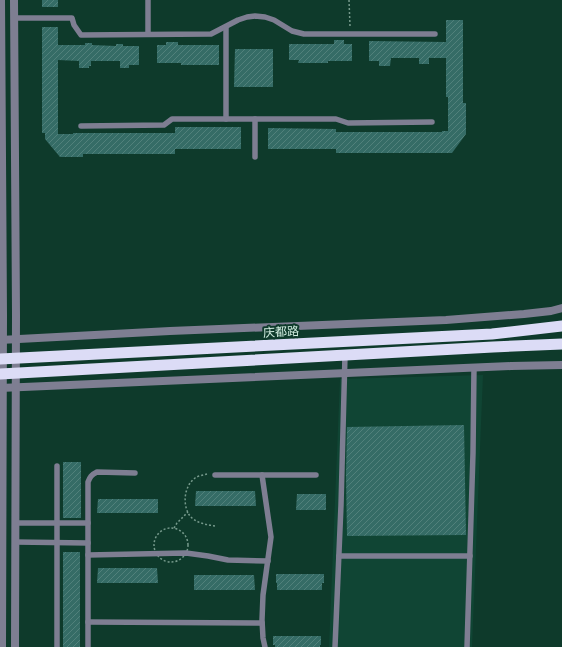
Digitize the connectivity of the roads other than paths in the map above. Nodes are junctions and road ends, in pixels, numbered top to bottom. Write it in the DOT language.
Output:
graph roads {
  1 [pos="1,0"];
  2 [pos="14,0"];
  3 [pos="148,0"];
  4 [pos="14,18"];
  5 [pos="226,27"];
  6 [pos="148,34"];
  7 [pos="435,34"];
  8 [pos="226,119"];
  9 [pos="255,119"];
  10 [pos="432,122"];
  11 [pos="81,126"];
  12 [pos="255,157"];
  13 [pos="562,308"];
  14 [pos="562,326"];
  15 [pos="16,339"];
  16 [pos="2,340"];
  17 [pos="562,344"];
  18 [pos="345,355"];
  19 [pos="16,358"];
  20 [pos="2,359"];
  21 [pos="562,365"];
  22 [pos="474,368"];
  23 [pos="2,373"];
  24 [pos="16,373"];
  25 [pos="344,373"];
  26 [pos="1,388"];
  27 [pos="16,388"];
  28 [pos="57,466"];
  29 [pos="1,473"];
  30 [pos="135,473"];
  31 [pos="215,475"];
  32 [pos="262,475"];
  33 [pos="316,475"];
  34 [pos="15,523"];
  35 [pos="57,523"];
  36 [pos="88,523"];
  37 [pos="1,526"];
  38 [pos="15,542"];
  39 [pos="1,543"];
  40 [pos="57,543"];
  41 [pos="88,543"];
  42 [pos="88,555"];
  43 [pos="339,556"];
  44 [pos="470,556"];
  45 [pos="268,561"];
  46 [pos="88,622"];
  47 [pos="262,623"];
  48 [pos="2,647"];
  49 [pos="15,647"];
  50 [pos="57,647"];
  51 [pos="88,647"];
  52 [pos="265,647"];
  53 [pos="335,647"];
  54 [pos="467,647"];
  1 -- 16 [label="street"];
  2 -- 4 [label="street"];
  3 -- 6 [label="lane"];
  4 -- 6 [label="lane"];
  4 -- 15 [label="street"];
  5 -- 6 [label="lane"];
  5 -- 7 [label="lane"];
  5 -- 8 [label="lane"];
  8 -- 9 [label="lane"];
  8 -- 11 [label="lane"];
  9 -- 10 [label="lane"];
  9 -- 12 [label="lane"];
  13 -- 15 [label="street"];
  14 -- 19 [label="highway, 庆都路"];
  15 -- 16 [label="street"];
  15 -- 19 [label="street"];
  16 -- 20 [label="street"];
  17 -- 18 [label="highway"];
  18 -- 24 [label="highway"];
  18 -- 25 [label="lane"];
  19 -- 20 [label="highway, 庆都路"];
  19 -- 24 [label="street"];
  20 -- 23 [label="street"];
  21 -- 22 [label="street"];
  22 -- 25 [label="street"];
  22 -- 44 [label="lane"];
  23 -- 24 [label="highway"];
  23 -- 26 [label="street"];
  24 -- 27 [label="street"];
  25 -- 27 [label="street"];
  25 -- 43 [label="lane"];
  26 -- 27 [label="street"];
  26 -- 29 [label="street"];
  27 -- 34 [label="street"];
  28 -- 35 [label="lane"];
  29 -- 37 [label="street"];
  30 -- 36 [label="lane"];
  31 -- 32 [label="lane"];
  32 -- 33 [label="lane"];
  32 -- 45 [label="lane"];
  34 -- 35 [label="lane"];
  34 -- 38 [label="street"];
  35 -- 36 [label="lane"];
  35 -- 40 [label="lane"];
  36 -- 41 [label="lane"];
  37 -- 39 [label="street"];
  38 -- 40 [label="lane"];
  38 -- 49 [label="street"];
  39 -- 48 [label="street"];
  40 -- 41 [label="lane"];
  40 -- 50 [label="lane"];
  41 -- 42 [label="lane"];
  42 -- 45 [label="lane"];
  42 -- 46 [label="lane"];
  43 -- 44 [label="lane"];
  43 -- 53 [label="lane"];
  44 -- 54 [label="lane"];
  45 -- 47 [label="lane"];
  46 -- 47 [label="lane"];
  46 -- 51 [label="lane"];
  47 -- 52 [label="lane"];
}
